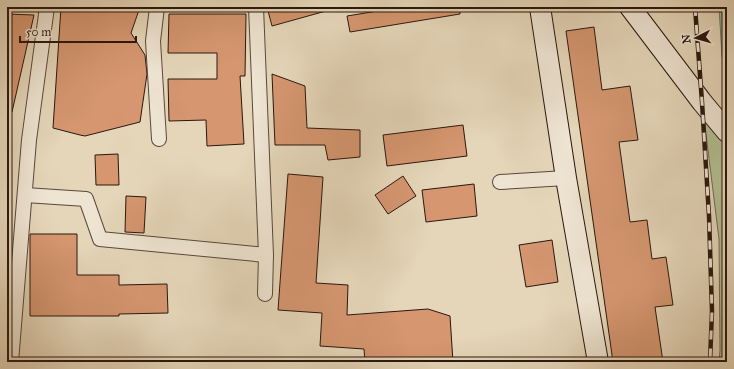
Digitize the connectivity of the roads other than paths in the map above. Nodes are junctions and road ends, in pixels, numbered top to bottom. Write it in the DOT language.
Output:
graph roads {
  1 [pos="47,7"];
  2 [pos="157,7"];
  3 [pos="256,7"];
  4 [pos="630,7"];
  5 [pos="541,8"];
  6 [pos="727,132"];
  7 [pos="159,139"];
  8 [pos="566,178"];
  9 [pos="500,182"];
  10 [pos="25,195"];
  11 [pos="266,255"];
  12 [pos="265,294"];
  13 [pos="11,362"];
  14 [pos="598,362"];
  1 -- 10 [label="street"];
  2 -- 7 [label="street"];
  3 -- 11 [label="street"];
  4 -- 6 [label="street"];
  5 -- 8 [label="street"];
  8 -- 9 [label="street"];
  8 -- 14 [label="street"];
  10 -- 11 [label="street"];
  10 -- 13 [label="street"];
  11 -- 12 [label="street"];
}
